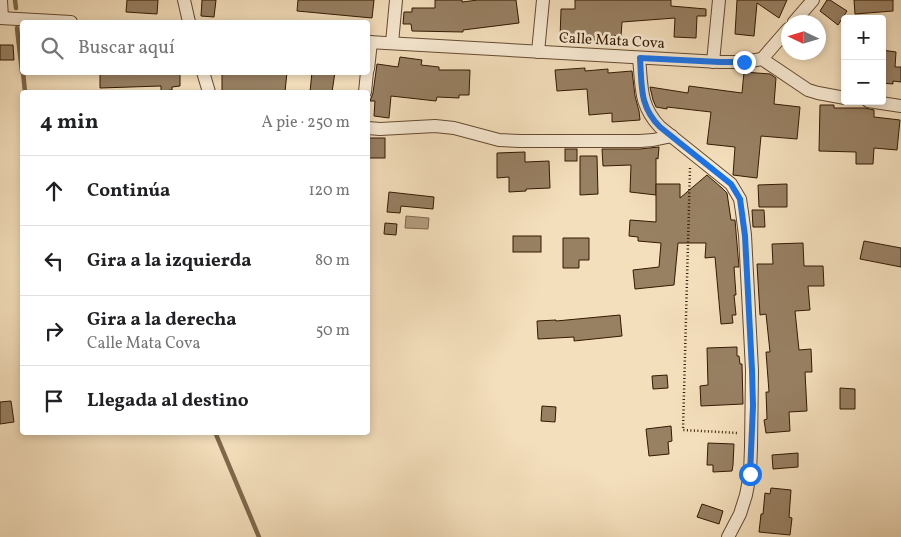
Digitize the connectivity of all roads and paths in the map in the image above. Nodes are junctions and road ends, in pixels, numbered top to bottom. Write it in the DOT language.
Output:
graph roads {
  1 [pos="0,0"];
  2 [pos="184,0"];
  3 [pos="396,0"];
  4 [pos="543,0"];
  5 [pos="719,0"];
  6 [pos="813,0"];
  7 [pos="800,15"];
  8 [pos="1,18"];
  9 [pos="36,20"];
  10 [pos="189,20"];
  11 [pos="781,37"];
  12 [pos="370,42"];
  13 [pos="392,43"];
  14 [pos="538,52"];
  15 [pos="640,58"];
  16 [pos="762,59"];
  17 [pos="713,62"];
  18 [pos="204,75"];
  19 [pos="366,75"];
  20 [pos="208,90"];
  21 [pos="364,90"];
  22 [pos="841,97"];
  23 [pos="886,104"];
  24 [pos="901,106"];
  25 [pos="370,128"];
  26 [pos="672,136"];
  27 [pos="690,150"];
  28 [pos="752,434"];
  29 [pos="728,537"];
  1 -- 8 [label="street"];
  2 -- 10 [label="street"];
  3 -- 13 [label="street"];
  4 -- 14 [label="street"];
  5 -- 17 [label="street"];
  6 -- 7 [label="street"];
  8 -- 9 [label="street"];
  11 -- 16 [label="street"];
  12 -- 13 [label="street, Calle Mata Cova"];
  13 -- 14 [label="street, Calle Mata Cova"];
  14 -- 15 [label="street, Calle Mata Cova"];
  15 -- 17 [label="street, Calle Mata Cova"];
  15 -- 26 [label="street"];
  16 -- 17 [label="street, Calle Mata Cova"];
  16 -- 22 [label="street"];
  18 -- 20 [label="street"];
  19 -- 21 [label="street"];
  23 -- 24 [label="street"];
  25 -- 26 [label="street"];
  26 -- 27 [label="street"];
  27 -- 28 [label="street"];
  27 -- 28 [label="path"];
  28 -- 29 [label="street"];
}
